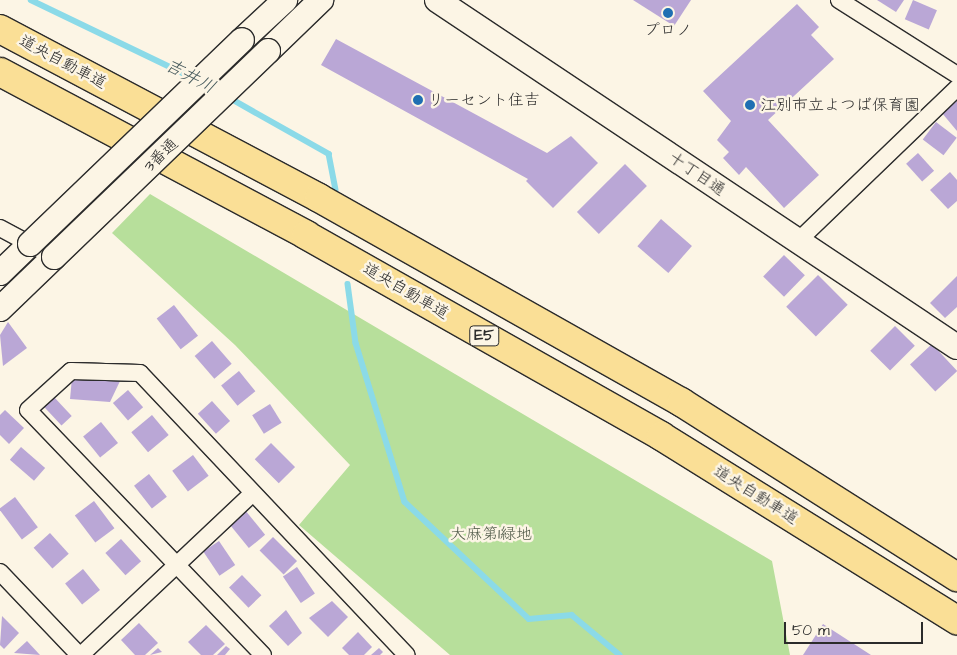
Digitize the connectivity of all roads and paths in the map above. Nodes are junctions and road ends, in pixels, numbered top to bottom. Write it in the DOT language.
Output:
graph roads {
  1 [pos="285,0"];
  2 [pos="321,0"];
  3 [pos="437,0"];
  4 [pos="839,0"];
  5 [pos="0,29"];
  6 [pos="0,72"];
  7 [pos="957,75"];
  8 [pos="957,88"];
  9 [pos="0,228"];
  10 [pos="798,241"];
  11 [pos="30,244"];
  12 [pos="54,257"];
  13 [pos="0,273"];
  14 [pos="0,309"];
  15 [pos="957,346"];
  16 [pos="253,493"];
  17 [pos="176,565"];
  18 [pos="0,572"];
  19 [pos="957,577"];
  20 [pos="957,620"];
  21 [pos="80,655"];
  22 [pos="263,655"];
  23 [pos="407,655"];
  1 -- 11 [label="street, 3番通, bridge"];
  2 -- 12 [label="street, 3番通, bridge"];
  3 -- 10 [label="street, 十丁目通"];
  4 -- 7 [label="street"];
  5 -- 19 [label="highway, 道央自動車道 / E5"];
  6 -- 20 [label="highway, 道央自動車道 / E5"];
  8 -- 10 [label="street"];
  9 -- 11 [label="street"];
  10 -- 15 [label="street, 十丁目通"];
  11 -- 12 [label="street"];
  11 -- 13 [label="street, 3番通"];
  12 -- 14 [label="street, 3番通"];
  16 -- 17 [label="street"];
  16 -- 17 [label="street"];
  16 -- 23 [label="street"];
  17 -- 21 [label="street"];
  17 -- 22 [label="street"];
  18 -- 21 [label="street"];
}
